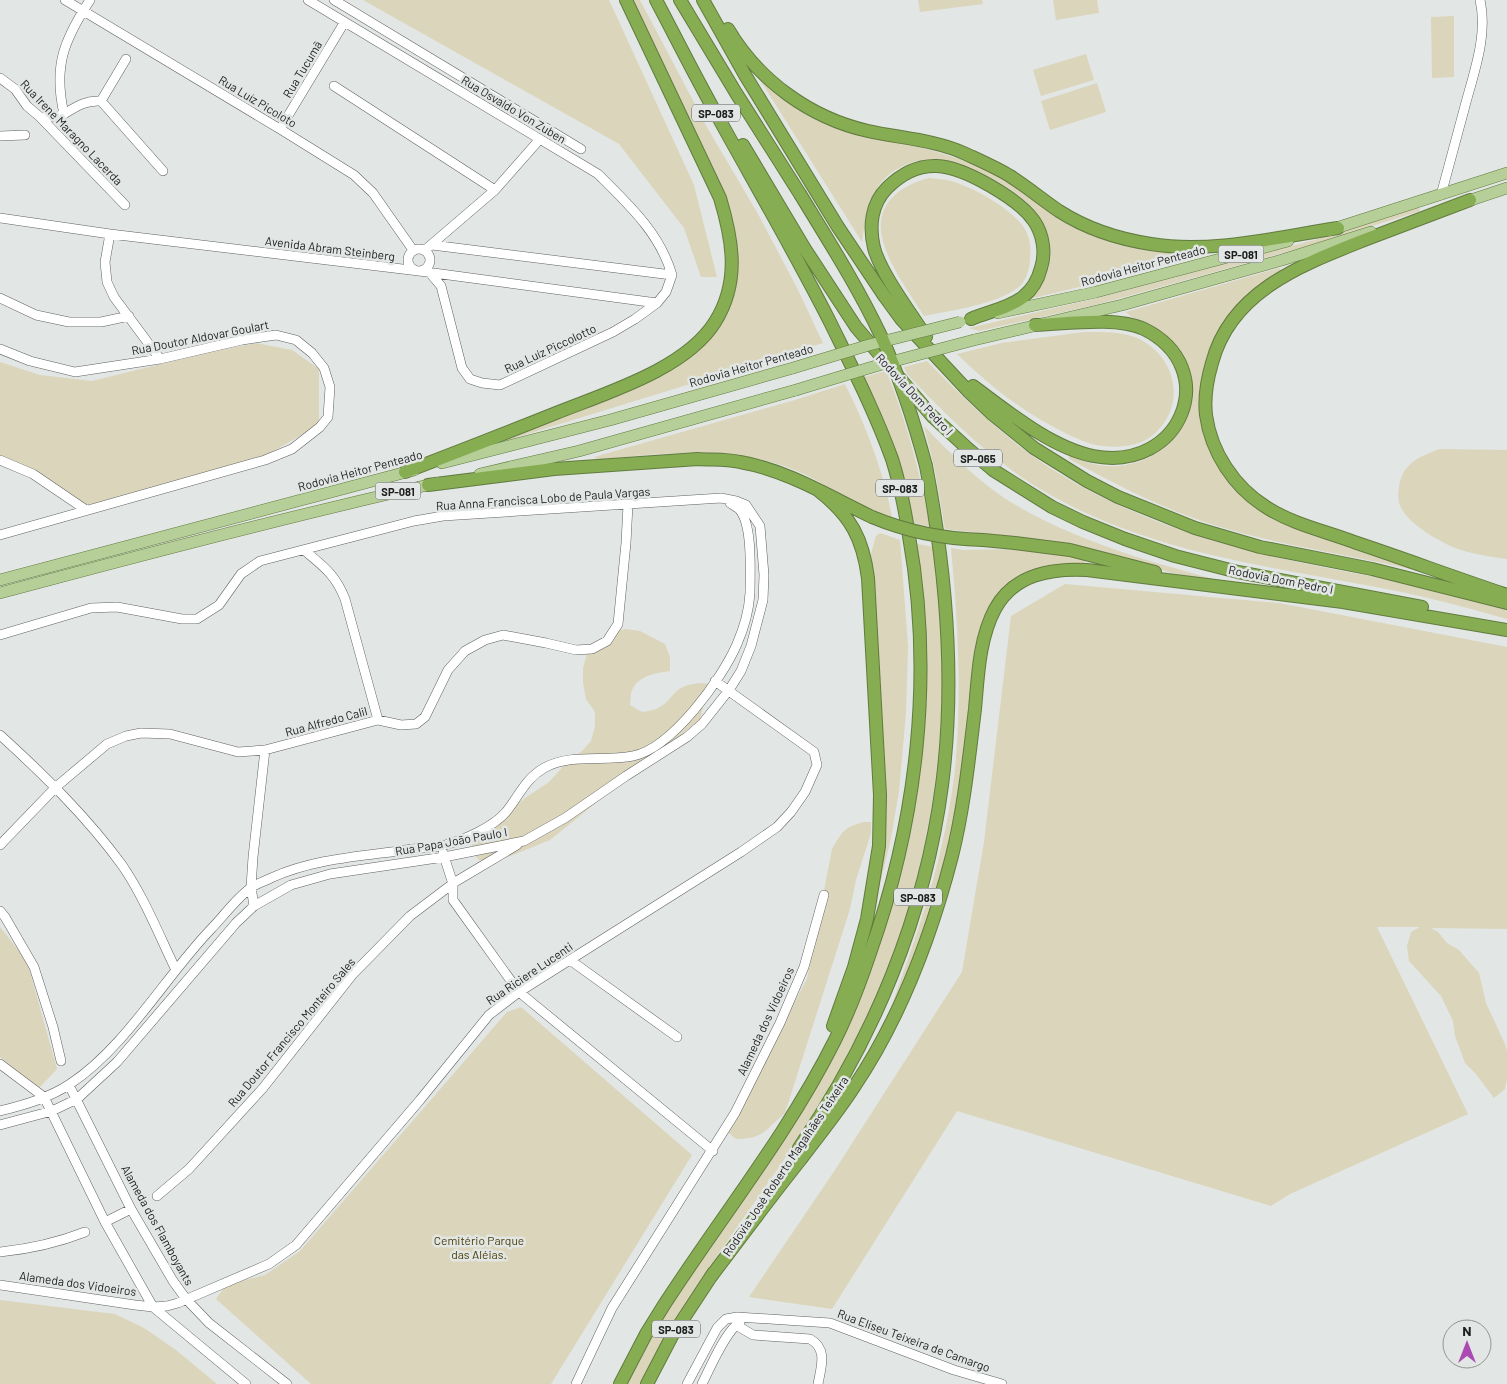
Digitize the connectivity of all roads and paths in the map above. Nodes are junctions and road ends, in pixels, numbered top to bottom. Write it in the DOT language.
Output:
graph roads {
  1 [pos="65,0"];
  2 [pos="90,0"];
  3 [pos="308,0"];
  4 [pos="334,0"];
  5 [pos="626,0"];
  6 [pos="657,0"];
  7 [pos="680,0"];
  8 [pos="703,0"];
  9 [pos="711,0"];
  10 [pos="1480,0"];
  11 [pos="82,11"];
  12 [pos="344,23"];
  13 [pos="126,59"];
  14 [pos="0,78"];
  15 [pos="334,86"];
  16 [pos="101,101"];
  17 [pos="64,114"];
  18 [pos="40,116"];
  19 [pos="280,129"];
  20 [pos="25,135"];
  21 [pos="0,136"];
  22 [pos="540,139"];
  23 [pos="581,148"];
  24 [pos="163,171"];
  25 [pos="1507,173"];
  26 [pos="1507,188"];
  27 [pos="495,190"];
  28 [pos="1440,195"];
  29 [pos="1470,200"];
  30 [pos="125,205"];
  31 [pos="0,218"];
  32 [pos="1338,228"];
  33 [pos="110,234"];
  34 [pos="428,248"];
  35 [pos="413,250"];
  36 [pos="419,271"];
  37 [pos="430,273"];
  38 [pos="672,275"];
  39 [pos="0,298"];
  40 [pos="657,303"];
  41 [pos="129,316"];
  42 [pos="966,320"];
  43 [pos="1034,325"];
  44 [pos="0,349"];
  45 [pos="160,359"];
  46 [pos="945,364"];
  47 [pos="0,460"];
  48 [pos="405,472"];
  49 [pos="428,485"];
  50 [pos="819,491"];
  51 [pos="721,498"];
  52 [pos="628,505"];
  53 [pos="86,510"];
  54 [pos="0,535"];
  55 [pos="304,550"];
  56 [pos="0,580"];
  57 [pos="1213,586"];
  58 [pos="0,593"];
  59 [pos="1507,595"];
  60 [pos="1507,603"];
  61 [pos="1507,629"];
  62 [pos="0,635"];
  63 [pos="715,681"];
  64 [pos="729,690"];
  65 [pos="378,720"];
  66 [pos="0,735"];
  67 [pos="265,750"];
  68 [pos="56,787"];
  69 [pos="524,841"];
  70 [pos="0,845"];
  71 [pos="441,845"];
  72 [pos="444,857"];
  73 [pos="453,884"];
  74 [pos="251,888"];
  75 [pos="824,896"];
  76 [pos="254,906"];
  77 [pos="0,911"];
  78 [pos="570,960"];
  79 [pos="176,970"];
  80 [pos="519,992"];
  81 [pos="677,1037"];
  82 [pos="61,1061"];
  83 [pos="0,1064"];
  84 [pos="69,1085"];
  85 [pos="44,1097"];
  86 [pos="77,1099"];
  87 [pos="0,1111"];
  88 [pos="52,1111"];
  89 [pos="0,1125"];
  90 [pos="782,1130"];
  91 [pos="713,1151"];
  92 [pos="156,1196"];
  93 [pos="131,1209"];
  94 [pos="105,1222"];
  95 [pos="85,1232"];
  96 [pos="0,1252"];
  97 [pos="710,1278"];
  98 [pos="0,1285"];
  99 [pos="186,1299"];
  100 [pos="153,1307"];
  101 [pos="757,1318"];
  102 [pos="736,1325"];
  103 [pos="693,1372"];
  104 [pos="703,1381"];
  105 [pos="246,1384"];
  106 [pos="287,1384"];
  107 [pos="576,1384"];
  108 [pos="620,1384"];
  109 [pos="647,1384"];
  110 [pos="687,1384"];
  111 [pos="818,1384"];
  112 [pos="1002,1384"];
  1 -- 11 [label="street, Rua Luíz Picoloto"];
  2 -- 11 [label="street"];
  3 -- 12 [label="street, Rua Osvaldo Von Zuben"];
  4 -- 23 [label="street, Rua Osvaldo Von Zuben"];
  5 -- 48 [label="highway"];
  6 -- 61 [label="highway, Rodovia Dom Pedro I / SP-065"];
  6 -- 90 [label="highway, Rodovia José Roberto Magalhães Teixeira / SP-083"];
  7 -- 97 [label="highway, Rodovia José Roberto Magalhães Teixeira / SP-083, bridge"];
  8 -- 46 [label="highway"];
  9 -- 32 [label="highway"];
  10 -- 28 [label="street"];
  11 -- 17 [label="street"];
  11 -- 19 [label="street, Rua Luíz Picoloto"];
  12 -- 19 [label="street, Rua Tucumã"];
  12 -- 22 [label="street, Rua Osvaldo Von Zuben"];
  13 -- 16 [label="street"];
  14 -- 18 [label="street, Rua Irene Maragno Lacerda"];
  15 -- 27 [label="street"];
  16 -- 17 [label="street"];
  16 -- 24 [label="street"];
  17 -- 18 [label="street"];
  18 -- 30 [label="street, Rua Irene Maragno Lacerda"];
  19 -- 35 [label="street, Rua Luíz Picoloto"];
  20 -- 21 [label="street"];
  22 -- 27 [label="street"];
  22 -- 38 [label="street, Rua Osvaldo Von Zuben"];
  25 -- 28 [label="main road, Rodovia Heitor Penteado / SP-081"];
  26 -- 29 [label="main road, SP-081"];
  27 -- 34 [label="street"];
  28 -- 32 [label="main road, Rodovia Heitor Penteado / SP-081"];
  29 -- 43 [label="main road, SP-081"];
  29 -- 59 [label="highway"];
  31 -- 33 [label="street, Avenida Abram Steinberg"];
  32 -- 42 [label="main road, Rodovia Heitor Penteado / SP-081"];
  33 -- 36 [label="street, Avenida Abram Steinberg"];
  33 -- 41 [label="street"];
  34 -- 35 [label="street"];
  34 -- 36 [label="street"];
  34 -- 38 [label="street"];
  35 -- 36 [label="street"];
  36 -- 37 [label="street, Avenida Abram Steinberg"];
  37 -- 40 [label="street, Avenida Abram Steinberg"];
  37 -- 40 [label="street, Rua Luíz Piccolotto"];
  38 -- 40 [label="street"];
  39 -- 41 [label="street"];
  41 -- 45 [label="street"];
  42 -- 46 [label="highway"];
  42 -- 48 [label="main road, Rodovia Heitor Penteado / SP-081, bridge"];
  43 -- 46 [label="highway"];
  43 -- 49 [label="main road, SP-081, bridge"];
  44 -- 45 [label="street, Rua Doutor Aldovar Goulart"];
  45 -- 53 [label="street, Rua Doutor Aldovar Goulart"];
  46 -- 60 [label="highway"];
  47 -- 53 [label="street"];
  48 -- 56 [label="main road, Rodovia Heitor Penteado / SP-081"];
  49 -- 50 [label="highway"];
  49 -- 58 [label="main road, SP-081"];
  50 -- 57 [label="highway, bridge"];
  50 -- 90 [label="highway"];
  51 -- 52 [label="street, Rua Anna Francisca Lobo de Paula Vargas"];
  51 -- 63 [label="street, Rua Papa João Paulo I"];
  51 -- 64 [label="street, Rua Papa João Paulo I"];
  52 -- 55 [label="street, Rua Anna Francisca Lobo de Paula Vargas"];
  52 -- 65 [label="street, Rua Alfredo Calil"];
  53 -- 54 [label="street, Rua Doutor Aldovar Goulart"];
  55 -- 62 [label="street, Rua Anna Francisca Lobo de Paula Vargas"];
  55 -- 65 [label="street"];
  57 -- 61 [label="highway"];
  57 -- 97 [label="highway"];
  63 -- 64 [label="street, Rua Riciere Lucenti"];
  63 -- 71 [label="street, Rua Papa João Paulo I"];
  64 -- 69 [label="street, Rua Papa João Paulo I"];
  64 -- 78 [label="street, Rua Riciere Lucenti"];
  65 -- 67 [label="street, Rua Alfredo Calil"];
  66 -- 68 [label="street"];
  67 -- 68 [label="street, Rua Alfredo Calil"];
  67 -- 74 [label="street"];
  68 -- 70 [label="street, Rua Alfredo Calil"];
  68 -- 79 [label="street"];
  69 -- 72 [label="street, Rua Papa João Paulo I"];
  69 -- 73 [label="street, Rua Doutor Francisco Monteiro Sales"];
  71 -- 72 [label="street"];
  71 -- 74 [label="street, Rua Papa João Paulo I"];
  72 -- 73 [label="street"];
  72 -- 76 [label="street, Rua Papa João Paulo I"];
  73 -- 80 [label="street"];
  73 -- 92 [label="street, Rua Doutor Francisco Monteiro Sales"];
  74 -- 76 [label="street"];
  74 -- 79 [label="street, Rua Papa João Paulo I"];
  75 -- 91 [label="street, Alameda dos Vidoeiros"];
  76 -- 86 [label="street, Rua Papa João Paulo I"];
  77 -- 82 [label="street"];
  78 -- 80 [label="street, Rua Riciere Lucenti"];
  78 -- 81 [label="street"];
  79 -- 84 [label="street, Rua Papa João Paulo I"];
  80 -- 91 [label="street"];
  80 -- 99 [label="street, Rua Riciere Lucenti"];
  83 -- 85 [label="street"];
  84 -- 85 [label="street, Rua Papa João Paulo I"];
  84 -- 86 [label="street, Alameda dos Flamboyants"];
  85 -- 87 [label="street, Rua Papa João Paulo I"];
  85 -- 88 [label="street"];
  86 -- 88 [label="street, Rua Papa João Paulo I"];
  86 -- 93 [label="street, Alameda dos Flamboyants"];
  88 -- 89 [label="street, Rua Papa João Paulo I"];
  88 -- 94 [label="street"];
  90 -- 108 [label="highway, Rodovia José Roberto Magalhães Teixeira / SP-083"];
  91 -- 107 [label="street, Alameda dos Vidoeiros"];
  93 -- 94 [label="street"];
  93 -- 99 [label="street, Alameda dos Flamboyants"];
  94 -- 100 [label="street"];
  95 -- 96 [label="street"];
  97 -- 109 [label="highway, Rodovia José Roberto Magalhães Teixeira / SP-083"];
  98 -- 100 [label="street, Alameda dos Vidoeiros"];
  99 -- 100 [label="street, Rua Riciere Lucenti"];
  99 -- 106 [label="street, Alameda dos Flamboyants"];
  100 -- 105 [label="street"];
  101 -- 102 [label="street"];
  101 -- 103 [label="street, Rua Eliseu Teixeira de Camargo"];
  101 -- 112 [label="street, Rua Eliseu Teixeira de Camargo"];
  102 -- 104 [label="street"];
  102 -- 111 [label="street"];
  103 -- 104 [label="street"];
  103 -- 110 [label="street"];
}
